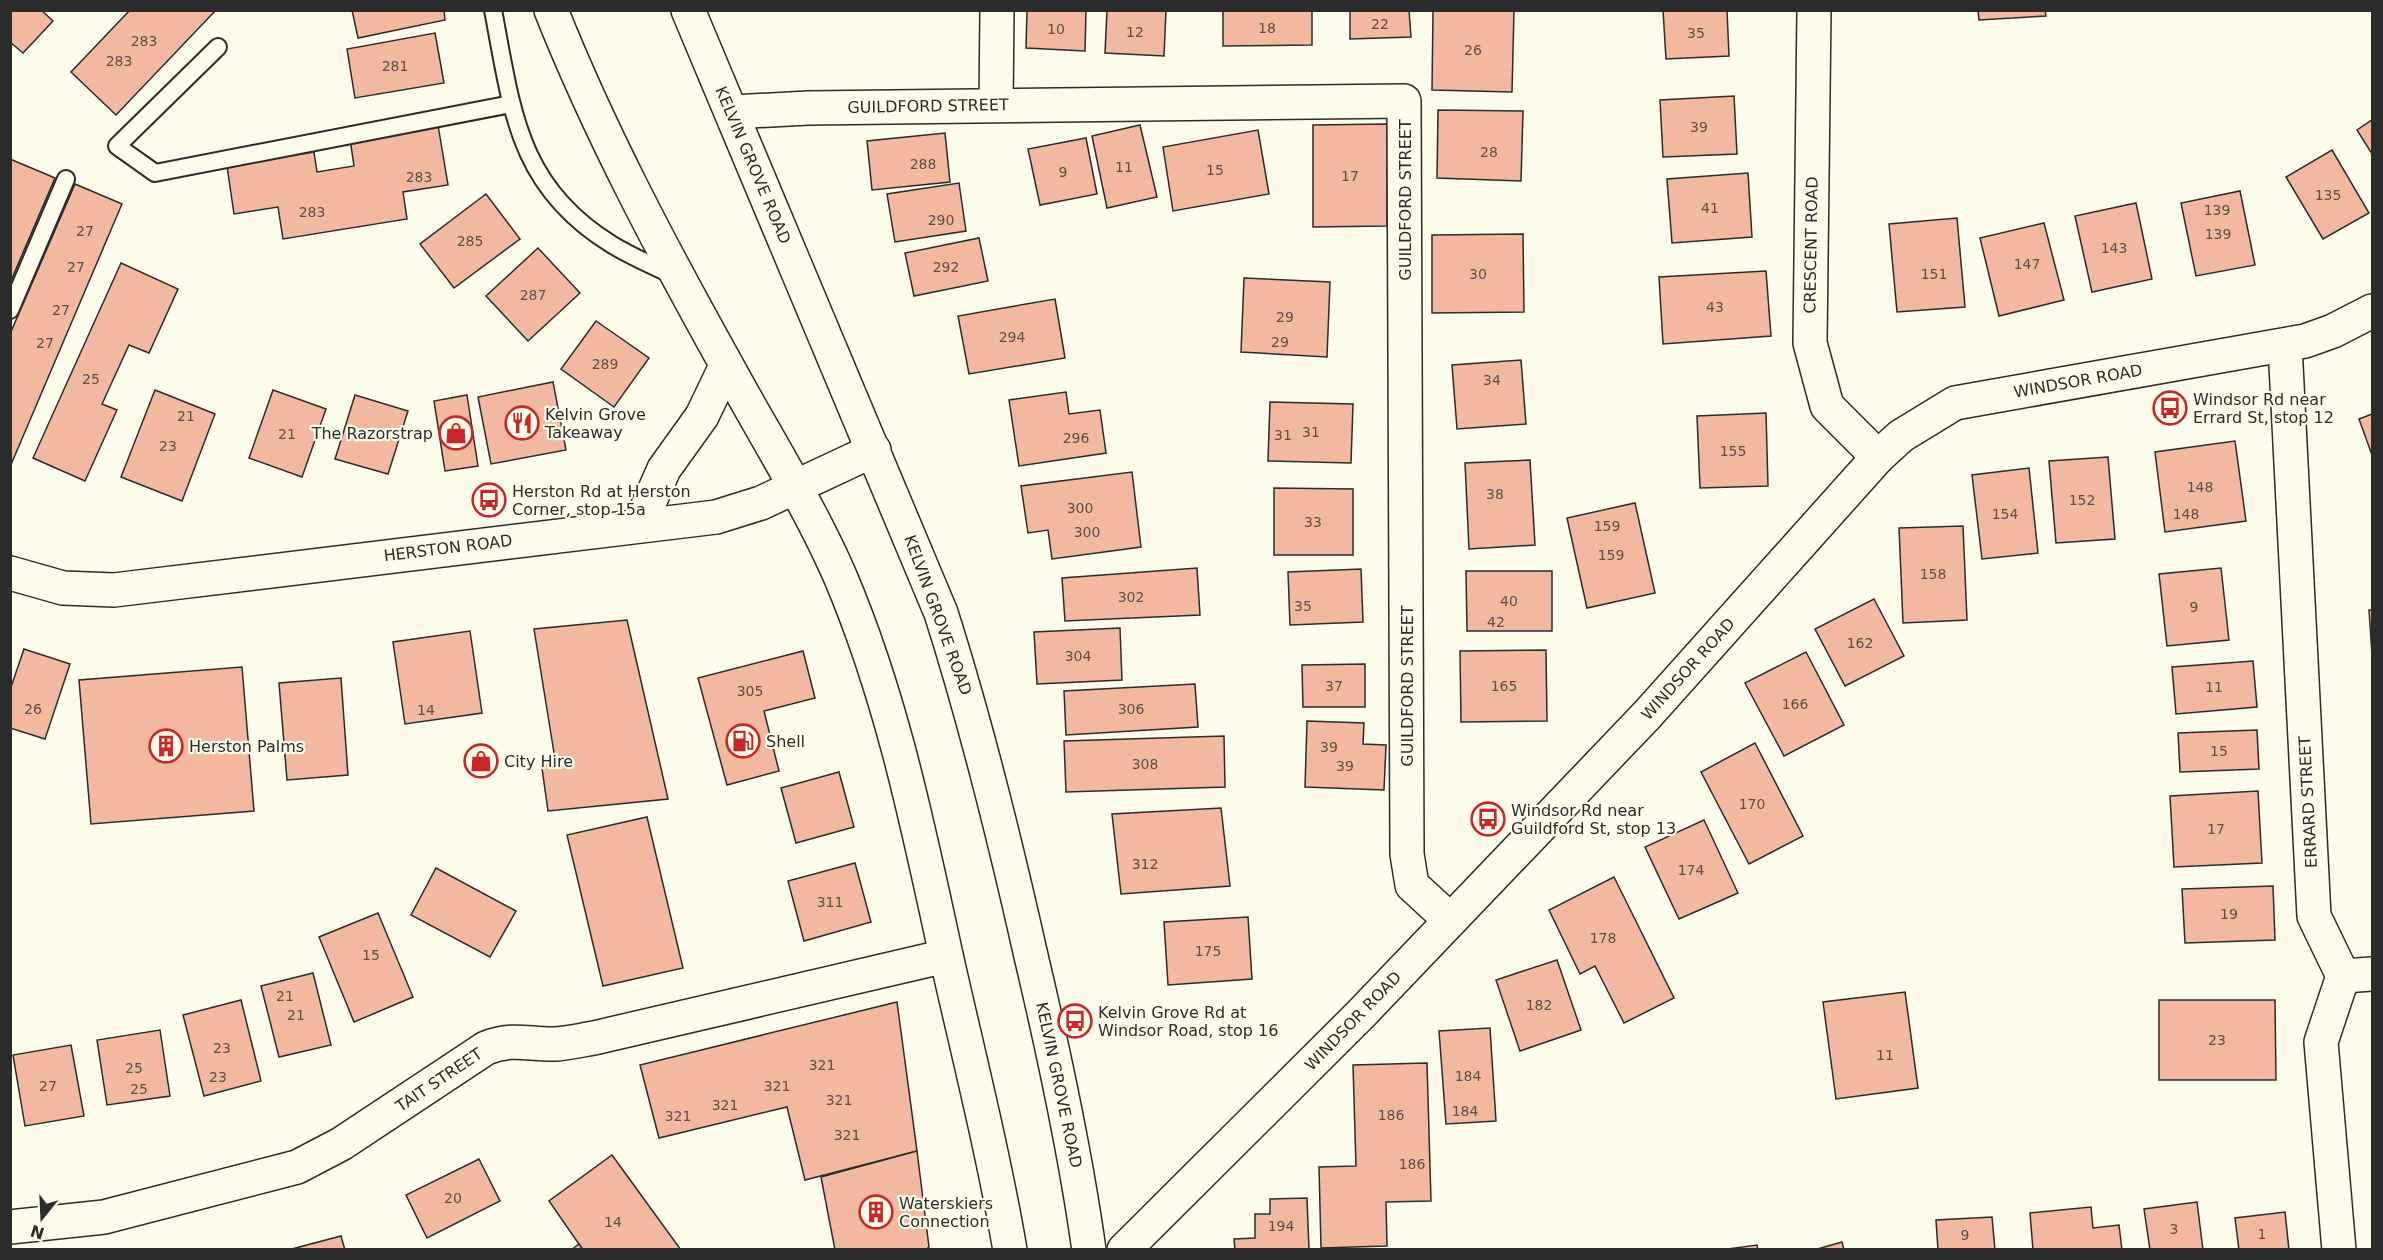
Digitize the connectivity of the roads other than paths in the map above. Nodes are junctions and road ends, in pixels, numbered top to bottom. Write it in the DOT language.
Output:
graph roads {
  1 [pos="493,10"];
  2 [pos="551,10"];
  3 [pos="997,10"];
  4 [pos="1814,10"];
  5 [pos="696,16"];
  6 [pos="218,47"];
  7 [pos="511,104"];
  8 [pos="996,105"];
  9 [pos="732,112"];
  10 [pos="66,179"];
  11 [pos="679,279"];
  12 [pos="10,310"];
  13 [pos="2373,311"];
  14 [pos="2285,345"];
  15 [pos="726,366"];
  16 [pos="874,450"];
  17 [pos="1878,457"];
  18 [pos="795,487"];
  19 [pos="639,526"];
  20 [pos="10,573"];
  21 [pos="1450,920"];
  22 [pos="946,956"];
  23 [pos="2358,975"];
  24 [pos="12,1227"];
  25 [pos="1010,1250"];
  26 [pos="1089,1250"];
  27 [pos="1124,1250"];
  28 [pos="2339,1250"];
  1 -- 7 [label="lane"];
  2 -- 11 [label="main road"];
  3 -- 8 [label="main road"];
  4 -- 17 [label="main road, CRESCENT ROAD"];
  5 -- 9 [label="main road, KELVIN GROVE ROAD"];
  6 -- 7 [label="lane"];
  7 -- 11 [label="lane"];
  8 -- 9 [label="main road, GUILDFORD STREET"];
  8 -- 21 [label="main road, GUILDFORD STREET"];
  9 -- 16 [label="main road, KELVIN GROVE ROAD"];
  10 -- 12 [label="lane"];
  11 -- 15 [label="main road"];
  13 -- 14 [label="main road, WINDSOR ROAD"];
  14 -- 17 [label="main road, WINDSOR ROAD"];
  14 -- 23 [label="main road, ERRARD STREET"];
  15 -- 18 [label="main road"];
  15 -- 19 [label="main road"];
  16 -- 18 [label="main road, HERSTON ROAD"];
  16 -- 26 [label="main road, KELVIN GROVE ROAD"];
  17 -- 21 [label="main road, WINDSOR ROAD"];
  18 -- 19 [label="main road, HERSTON ROAD"];
  18 -- 22 [label="main road"];
  19 -- 20 [label="main road, HERSTON ROAD"];
  21 -- 27 [label="main road, WINDSOR ROAD"];
  22 -- 24 [label="main road, TAIT STREET"];
  22 -- 25 [label="main road"];
  23 -- 28 [label="main road, ERRARD STREET"];
}
